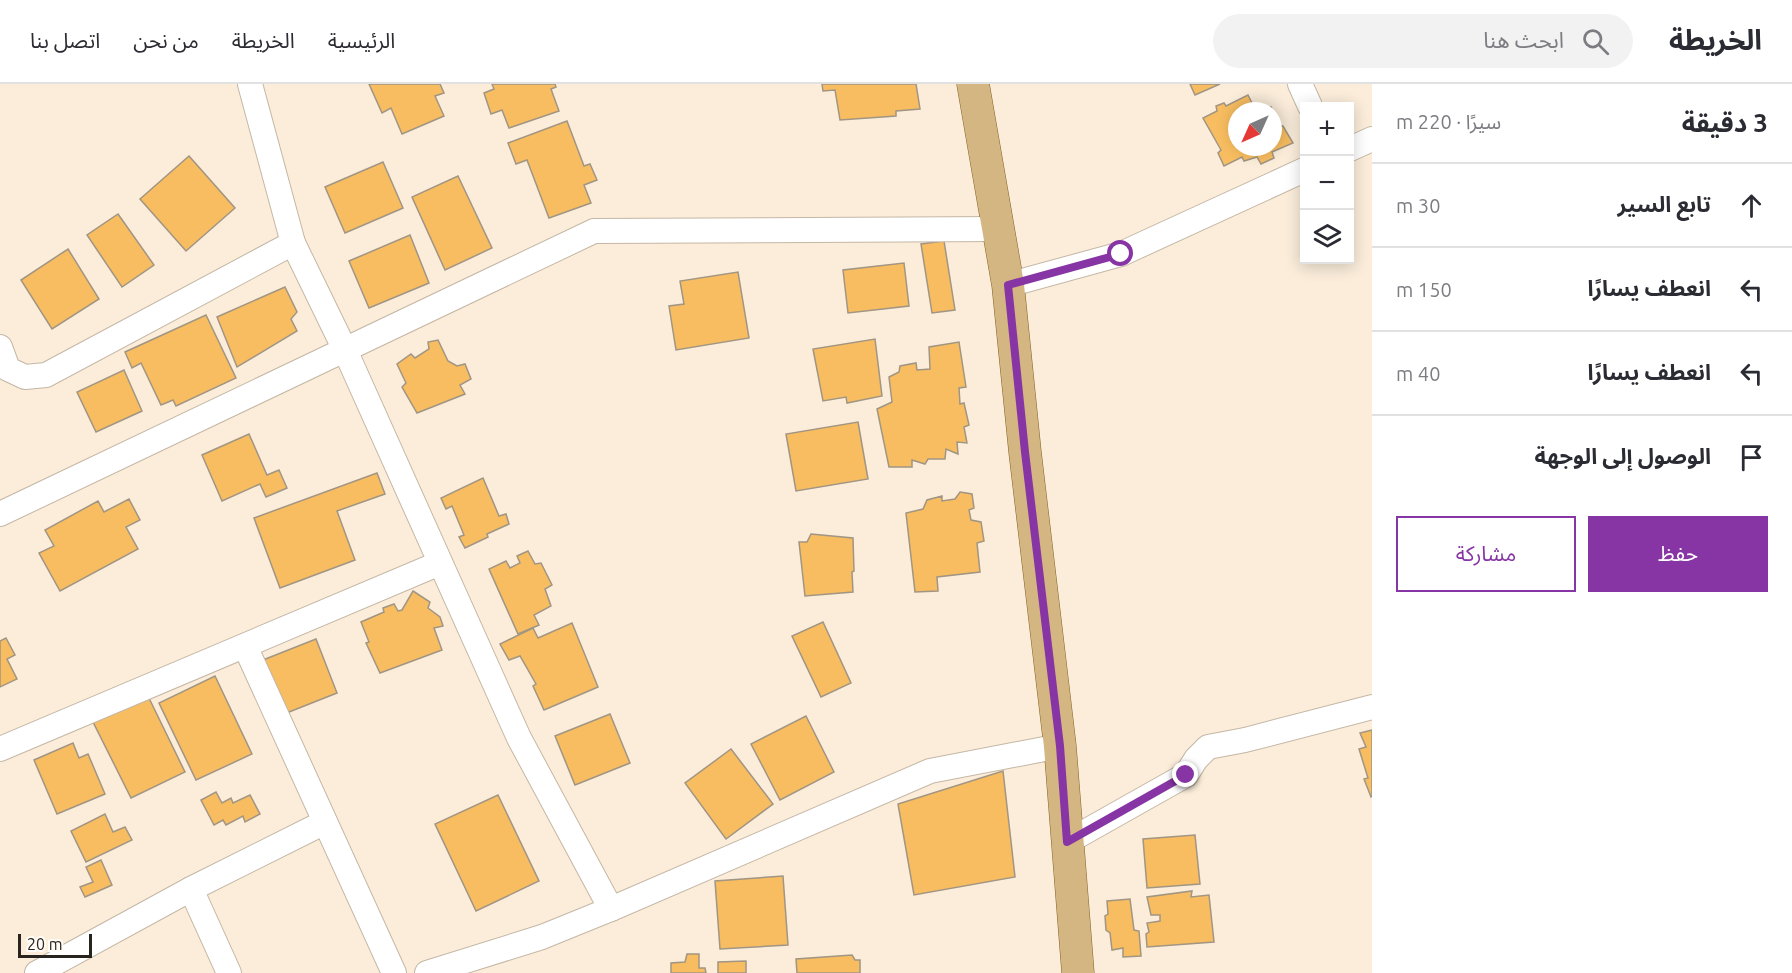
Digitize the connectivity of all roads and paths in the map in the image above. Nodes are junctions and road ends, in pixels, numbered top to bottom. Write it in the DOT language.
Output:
graph roads {
  1 [pos="250,84"];
  2 [pos="973,84"];
  3 [pos="1300,84"];
  4 [pos="1308,102"];
  5 [pos="1372,139"];
  6 [pos="1354,147"];
  7 [pos="1300,172"];
  8 [pos="999,229"];
  9 [pos="292,243"];
  10 [pos="1008,285"];
  11 [pos="0,347"];
  12 [pos="345,350"];
  13 [pos="0,514"];
  14 [pos="440,563"];
  15 [pos="245,646"];
  16 [pos="1372,707"];
  17 [pos="1060,746"];
  18 [pos="0,749"];
  19 [pos="325,822"];
  20 [pos="1067,842"];
  21 [pos="191,890"];
  22 [pos="611,909"];
  23 [pos="461,968"];
  24 [pos="37,973"];
  25 [pos="229,973"];
  26 [pos="394,973"];
  27 [pos="427,973"];
  28 [pos="1078,973"];
  1 -- 9 [label="street"];
  2 -- 8 [label="main road"];
  3 -- 4 [label="street"];
  5 -- 6 [label="street"];
  7 -- 10 [label="street"];
  8 -- 10 [label="main road"];
  8 -- 12 [label="street"];
  9 -- 11 [label="street"];
  9 -- 12 [label="street"];
  10 -- 17 [label="main road"];
  12 -- 13 [label="street"];
  12 -- 14 [label="street"];
  14 -- 15 [label="street"];
  14 -- 22 [label="street"];
  15 -- 18 [label="street"];
  15 -- 19 [label="street"];
  16 -- 20 [label="street"];
  17 -- 20 [label="main road"];
  17 -- 22 [label="street"];
  19 -- 21 [label="street"];
  19 -- 26 [label="street"];
  20 -- 28 [label="main road"];
  21 -- 24 [label="street"];
  21 -- 25 [label="street"];
  22 -- 23 [label="street"];
  23 -- 27 [label="street"];
}
